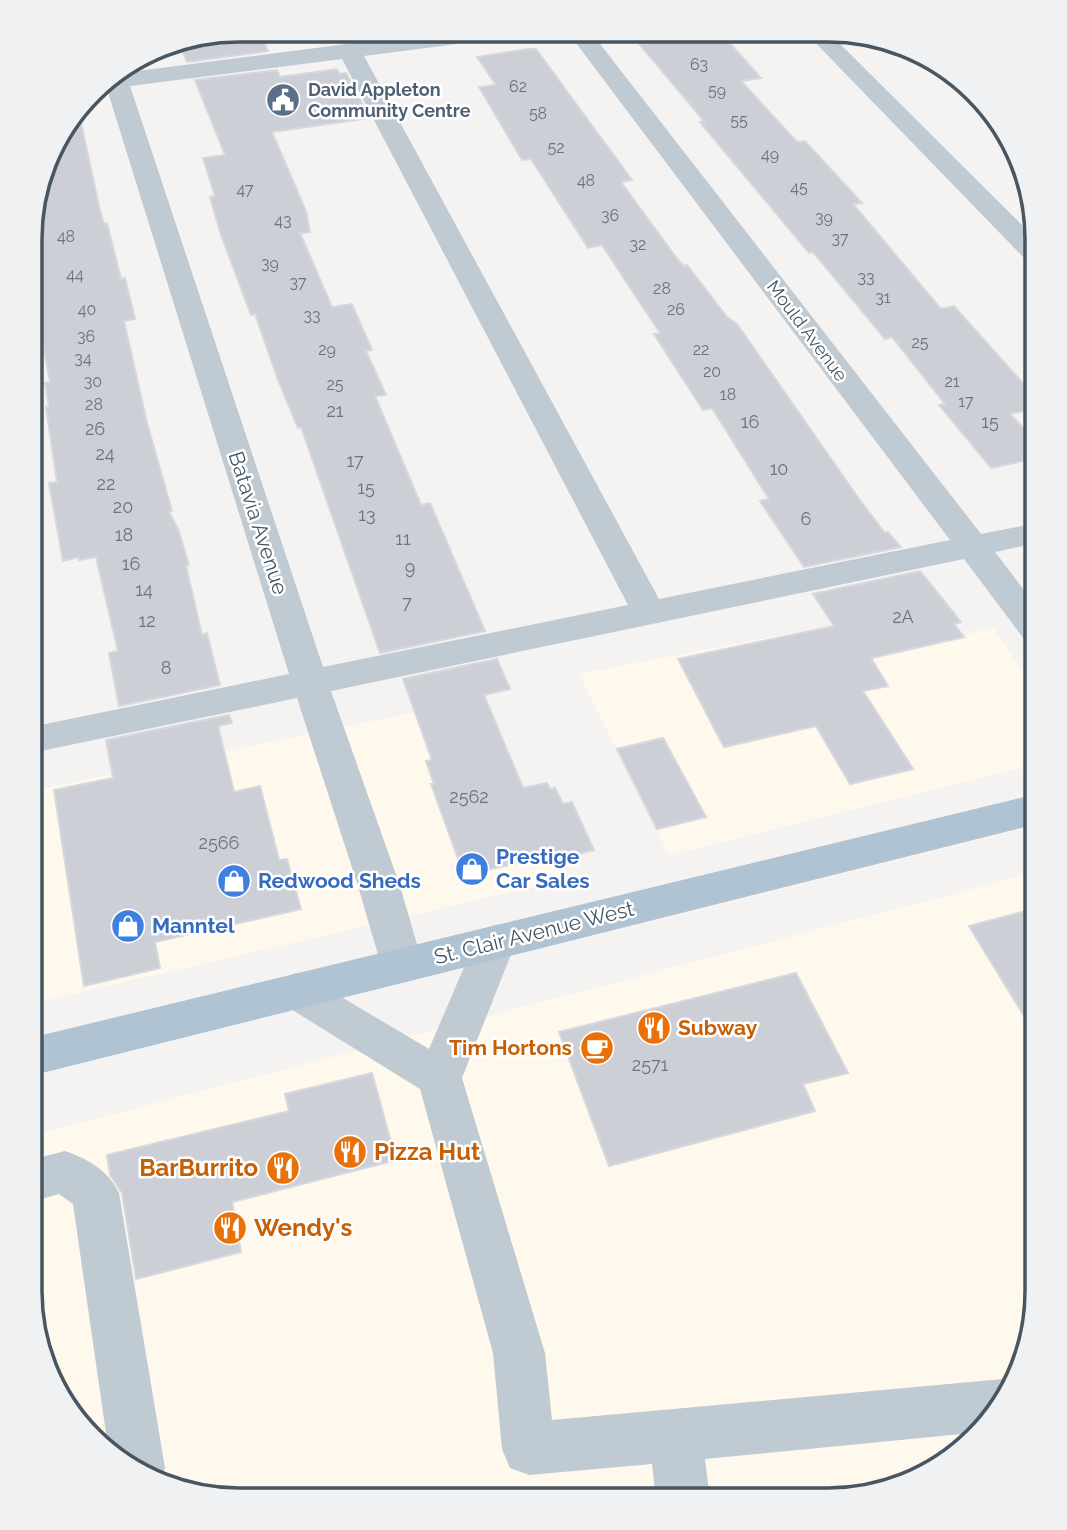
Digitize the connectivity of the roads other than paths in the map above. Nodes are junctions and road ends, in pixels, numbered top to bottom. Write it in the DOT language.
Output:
graph roads {
  1 [pos="414,42"];
  2 [pos="586,42"];
  3 [pos="825,42"];
  4 [pos="349,50"];
  5 [pos="123,80"];
  6 [pos="111,90"];
  7 [pos="1025,243"];
  8 [pos="1025,536"];
  9 [pos="972,547"];
  10 [pos="650,614"];
  11 [pos="1025,615"];
  12 [pos="310,682"];
  13 [pos="42,738"];
  14 [pos="1025,812"];
  15 [pos="495,942"];
  16 [pos="402,965"];
  17 [pos="296,991"];
  18 [pos="42,1054"];
  19 [pos="439,1079"];
  20 [pos="42,1178"];
  21 [pos="988,1406"];
  22 [pos="676,1436"];
  23 [pos="137,1459"];
  24 [pos="682,1488"];
  1 -- 4 [label="street"];
  2 -- 9 [label="street, Mould Avenue"];
  3 -- 7 [label="street"];
  4 -- 5 [label="street"];
  4 -- 10 [label="street"];
  6 -- 12 [label="street, Batavia Avenue"];
  8 -- 9 [label="street"];
  9 -- 10 [label="street"];
  9 -- 11 [label="street, Mould Avenue"];
  10 -- 12 [label="street"];
  12 -- 13 [label="street"];
  12 -- 16 [label="street, Batavia Avenue"];
  14 -- 15 [label="main road, St. Clair Avenue West"];
  15 -- 16 [label="main road, St. Clair Avenue West"];
  15 -- 19 [label="street"];
  16 -- 17 [label="main road, St. Clair Avenue West"];
  17 -- 18 [label="main road, St. Clair Avenue West"];
  17 -- 19 [label="street"];
  19 -- 22 [label="street"];
  20 -- 23 [label="street"];
  21 -- 22 [label="street"];
  22 -- 24 [label="street"];
}
